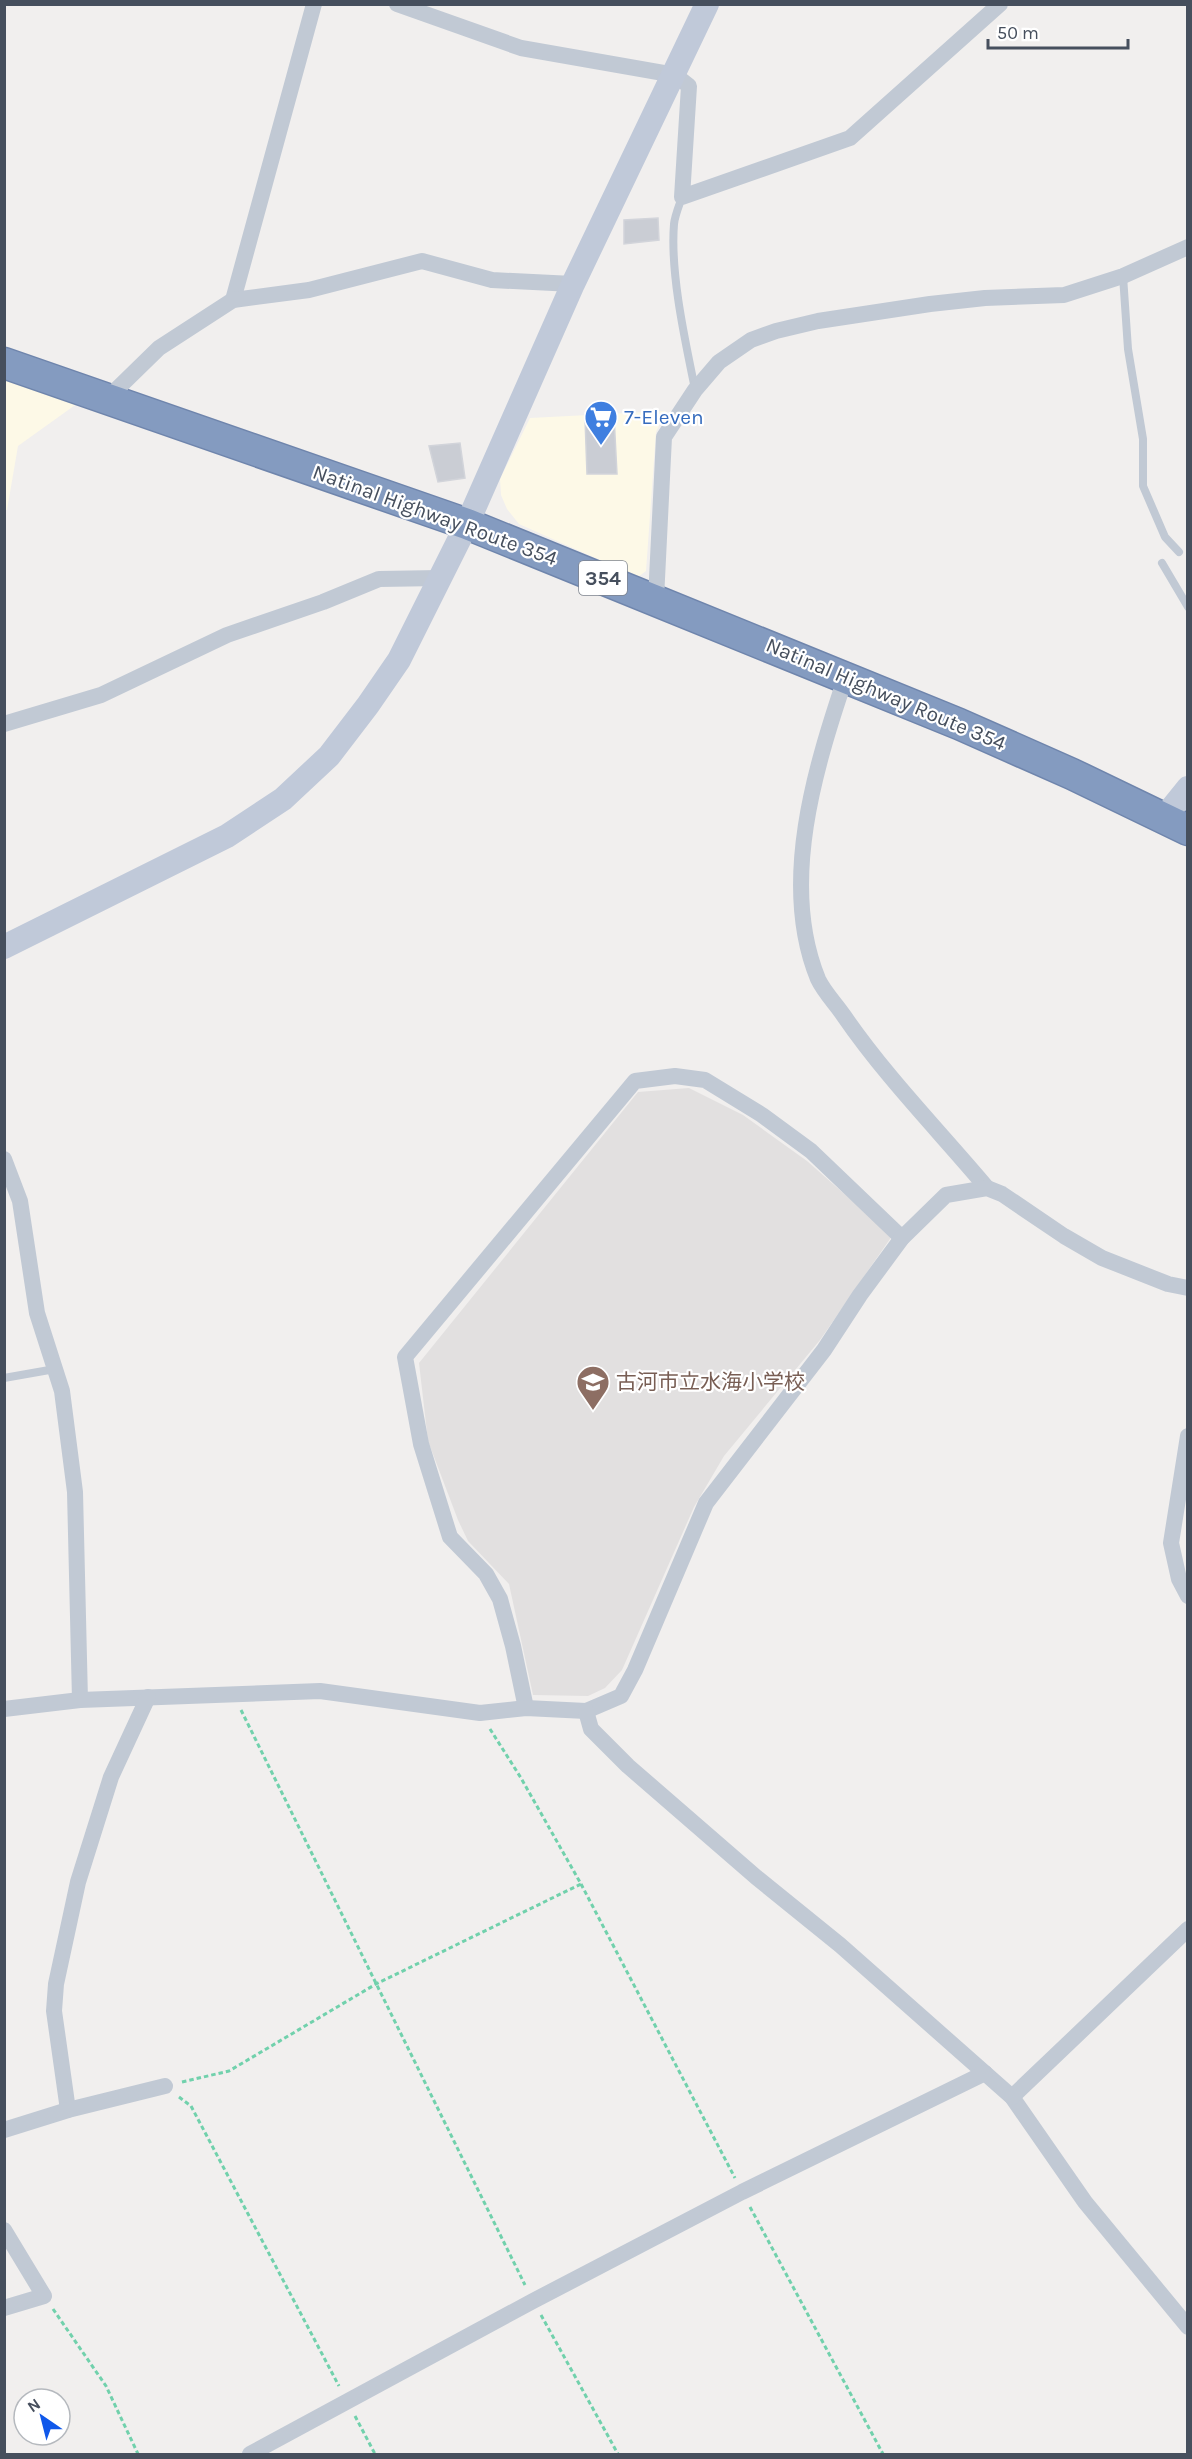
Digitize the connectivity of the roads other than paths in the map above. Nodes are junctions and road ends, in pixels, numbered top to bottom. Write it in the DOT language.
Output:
graph roads {
  1 [pos="314,4"];
  2 [pos="397,4"];
  3 [pos="707,4"];
  4 [pos="1000,4"];
  5 [pos="675,75"];
  6 [pos="682,197"];
  7 [pos="1188,248"];
  8 [pos="1123,276"];
  9 [pos="573,284"];
  10 [pos="233,300"];
  11 [pos="4,363"];
  12 [pos="695,390"];
  13 [pos="111,401"];
  14 [pos="467,524"];
  15 [pos="1179,552"];
  16 [pos="1162,563"];
  17 [pos="440,578"];
  18 [pos="656,599"];
  19 [pos="1188,607"];
  20 [pos="846,676"];
  21 [pos="4,724"];
  22 [pos="1188,788"];
  23 [pos="1175,825"];
  24 [pos="4,947"];
  25 [pos="4,1159"];
  26 [pos="987,1188"];
  27 [pos="902,1238"];
  28 [pos="1188,1288"];
  29 [pos="55,1370"];
  30 [pos="4,1378"];
  31 [pos="1188,1436"];
  32 [pos="1188,1596"];
  33 [pos="148,1696"];
  34 [pos="80,1700"];
  35 [pos="526,1708"];
  36 [pos="4,1709"];
  37 [pos="586,1710"];
  38 [pos="1188,1929"];
  39 [pos="985,2073"];
  40 [pos="165,2086"];
  41 [pos="1012,2097"];
  42 [pos="68,2110"];
  43 [pos="4,2130"];
  44 [pos="4,2230"];
  45 [pos="4,2308"];
  46 [pos="1188,2327"];
  47 [pos="250,2454"];
  1 -- 10 [label="street"];
  2 -- 5 [label="street"];
  3 -- 5 [label="street"];
  4 -- 6 [label="street"];
  5 -- 6 [label="street"];
  5 -- 9 [label="street"];
  6 -- 12 [label="lane"];
  7 -- 8 [label="street"];
  8 -- 12 [label="street"];
  8 -- 15 [label="lane"];
  9 -- 10 [label="street"];
  9 -- 14 [label="street"];
  10 -- 13 [label="street"];
  11 -- 13 [label="highway, Natinal Highway Route 354 / 354"];
  12 -- 18 [label="street"];
  13 -- 14 [label="highway, Natinal Highway Route 354 / 354"];
  14 -- 17 [label="street"];
  14 -- 18 [label="highway, Natinal Highway Route 354 / 354"];
  16 -- 19 [label="lane"];
  17 -- 21 [label="street"];
  17 -- 24 [label="street"];
  18 -- 20 [label="highway, Natinal Highway Route 354 / 354"];
  20 -- 23 [label="highway, Natinal Highway Route 354 / 354"];
  20 -- 26 [label="street"];
  22 -- 23 [label="street"];
  25 -- 29 [label="street"];
  26 -- 27 [label="street"];
  26 -- 28 [label="street"];
  27 -- 35 [label="street"];
  27 -- 37 [label="street"];
  29 -- 30 [label="lane"];
  29 -- 34 [label="street"];
  31 -- 32 [label="street"];
  33 -- 34 [label="street"];
  33 -- 35 [label="street"];
  33 -- 42 [label="street"];
  34 -- 36 [label="street"];
  35 -- 37 [label="street"];
  37 -- 39 [label="street"];
  38 -- 41 [label="street"];
  39 -- 41 [label="street"];
  39 -- 47 [label="street"];
  40 -- 42 [label="street"];
  41 -- 46 [label="street"];
  42 -- 43 [label="street"];
  44 -- 45 [label="street"];
}
